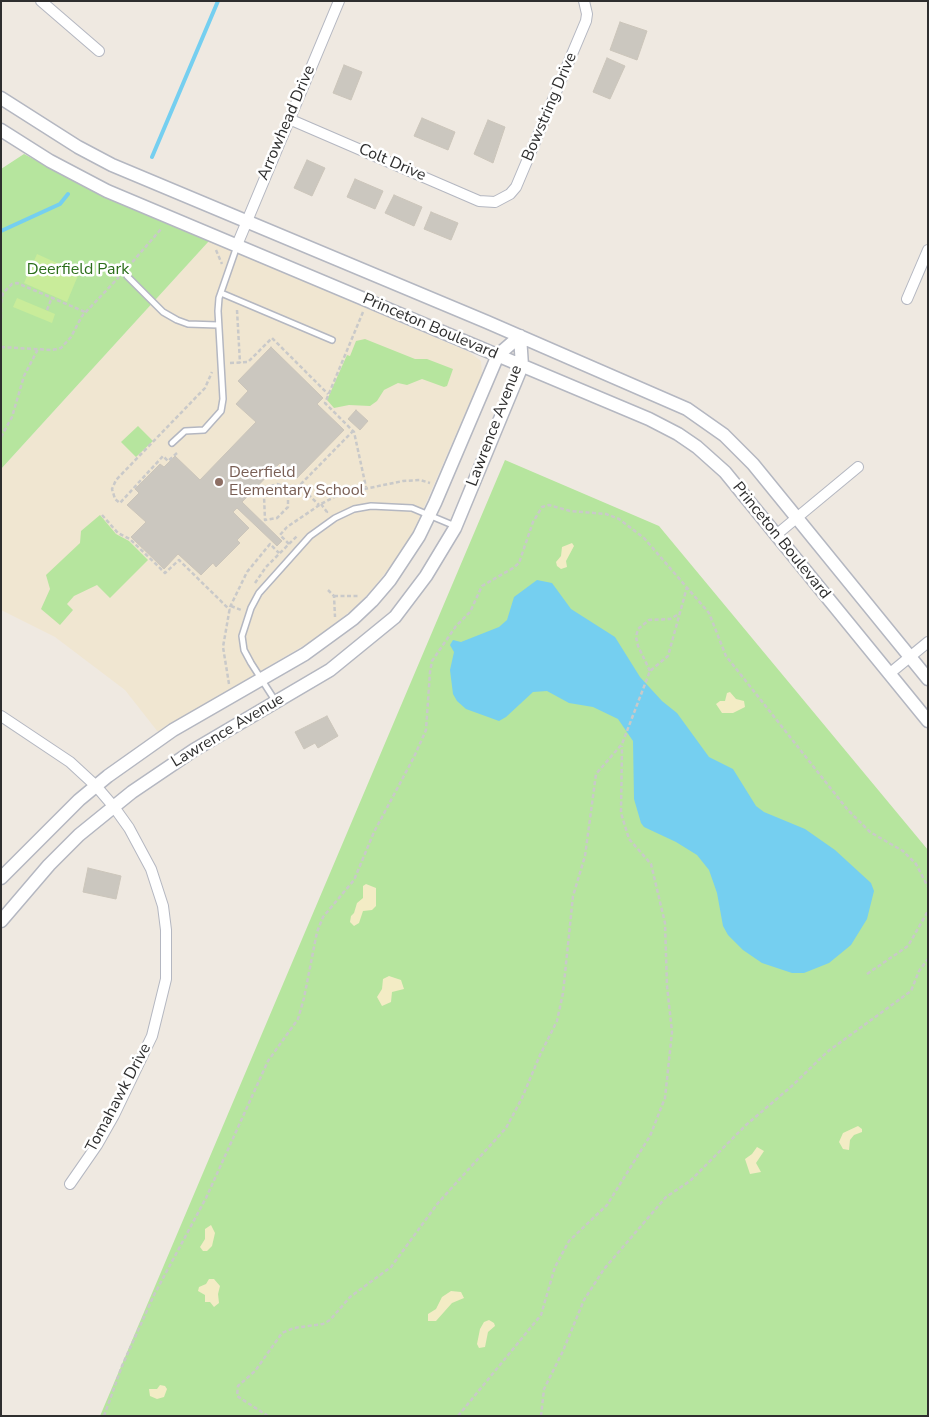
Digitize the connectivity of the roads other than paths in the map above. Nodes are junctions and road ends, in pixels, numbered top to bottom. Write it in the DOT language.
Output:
graph roads {
  1 [pos="41,1"];
  2 [pos="339,1"];
  3 [pos="584,1"];
  4 [pos="99,51"];
  5 [pos="1,98"];
  6 [pos="289,119"];
  7 [pos="1,130"];
  8 [pos="495,202"];
  9 [pos="246,220"];
  10 [pos="237,245"];
  11 [pos="928,250"];
  12 [pos="127,276"];
  13 [pos="221,293"];
  14 [pos="907,299"];
  15 [pos="218,325"];
  16 [pos="520,336"];
  17 [pos="332,340"];
  18 [pos="498,356"];
  19 [pos="522,366"];
  20 [pos="172,443"];
  21 [pos="858,467"];
  22 [pos="429,515"];
  23 [pos="797,518"];
  24 [pos="455,526"];
  25 [pos="776,535"];
  26 [pos="928,642"];
  27 [pos="910,657"];
  28 [pos="889,674"];
  29 [pos="928,679"];
  30 [pos="261,680"];
  31 [pos="276,702"];
  32 [pos="1,716"];
  33 [pos="928,721"];
  34 [pos="96,786"];
  35 [pos="114,807"];
  36 [pos="1,878"];
  37 [pos="1,921"];
  38 [pos="70,1184"];
  1 -- 4 [label="street"];
  2 -- 6 [label="street, Arrowhead Drive"];
  3 -- 8 [label="street, Bowstring Drive"];
  5 -- 9 [label="street, Princeton Boulevard"];
  6 -- 8 [label="street, Colt Drive"];
  6 -- 9 [label="street, Arrowhead Drive"];
  7 -- 10 [label="street, Princeton Boulevard"];
  9 -- 10 [label="street, Arrowhead Drive"];
  9 -- 16 [label="street, Princeton Boulevard"];
  10 -- 13 [label="lane"];
  10 -- 18 [label="street, Princeton Boulevard"];
  11 -- 14 [label="street"];
  12 -- 15 [label="lane"];
  13 -- 15 [label="lane"];
  13 -- 17 [label="lane"];
  15 -- 20 [label="lane"];
  16 -- 18 [label="street, Lawrence Avenue"];
  16 -- 19 [label="street, Lawrence Avenue"];
  16 -- 23 [label="street, Princeton Boulevard"];
  18 -- 19 [label="street, Princeton Boulevard"];
  18 -- 22 [label="street, Lawrence Avenue"];
  19 -- 24 [label="street, Lawrence Avenue"];
  19 -- 25 [label="street, Princeton Boulevard"];
  21 -- 23 [label="street"];
  22 -- 24 [label="lane"];
  22 -- 30 [label="street, Lawrence Avenue"];
  22 -- 30 [label="lane"];
  23 -- 25 [label="street"];
  23 -- 27 [label="street, Princeton Boulevard"];
  24 -- 31 [label="street, Lawrence Avenue"];
  25 -- 28 [label="street, Princeton Boulevard"];
  26 -- 27 [label="street"];
  27 -- 28 [label="street"];
  27 -- 29 [label="street, Princeton Boulevard"];
  28 -- 33 [label="street, Princeton Boulevard"];
  30 -- 31 [label="lane"];
  30 -- 34 [label="street, Lawrence Avenue"];
  31 -- 35 [label="street, Lawrence Avenue"];
  32 -- 34 [label="street, Tomahawk Drive"];
  34 -- 35 [label="street, Tomahawk Drive"];
  34 -- 36 [label="street, Lawrence Avenue"];
  35 -- 37 [label="street, Lawrence Avenue"];
  35 -- 38 [label="street, Tomahawk Drive"];
}
